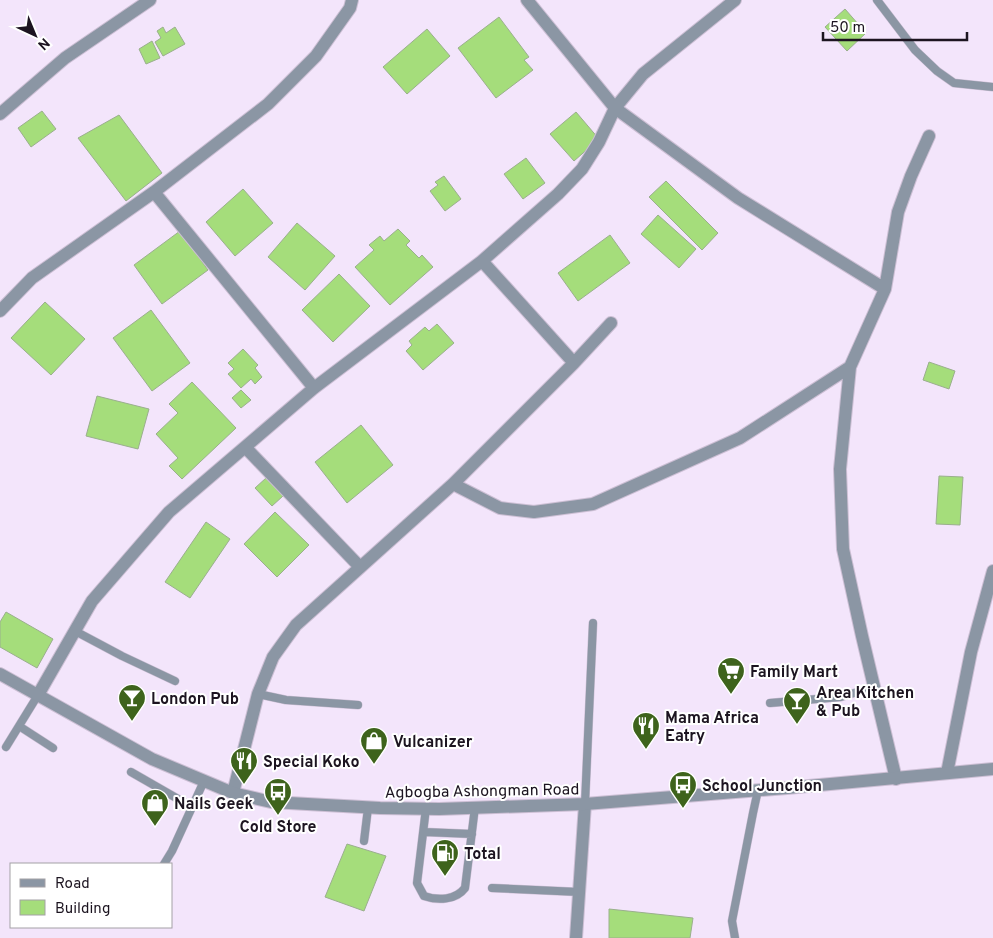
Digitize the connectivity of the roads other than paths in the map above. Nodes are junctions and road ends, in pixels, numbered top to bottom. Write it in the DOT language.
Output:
graph roads {
  1 [pos="150,0"];
  2 [pos="352,0"];
  3 [pos="527,0"];
  4 [pos="735,0"];
  5 [pos="878,0"];
  6 [pos="993,87"];
  7 [pos="615,108"];
  8 [pos="0,114"];
  9 [pos="929,136"];
  10 [pos="154,192"];
  11 [pos="482,261"];
  12 [pos="885,289"];
  13 [pos="0,311"];
  14 [pos="611,323"];
  15 [pos="574,363"];
  16 [pos="850,367"];
  17 [pos="314,388"];
  18 [pos="246,447"];
  19 [pos="453,484"];
  20 [pos="360,568"];
  21 [pos="993,571"];
  22 [pos="593,623"];
  23 [pos="75,631"];
  24 [pos="0,674"];
  25 [pos="175,681"];
  26 [pos="874,687"];
  27 [pos="258,694"];
  28 [pos="38,695"];
  29 [pos="770,704"];
  30 [pos="358,705"];
  31 [pos="19,726"];
  32 [pos="6,747"];
  33 [pos="53,748"];
  34 [pos="993,769"];
  35 [pos="131,772"];
  36 [pos="946,773"];
  37 [pos="896,779"];
  38 [pos="204,782"];
  39 [pos="758,790"];
  40 [pos="233,793"];
  41 [pos="585,804"];
  42 [pos="192,807"];
  43 [pos="475,807"];
  44 [pos="368,808"];
  45 [pos="426,808"];
  46 [pos="424,832"];
  47 [pos="472,834"];
  48 [pos="364,841"];
  49 [pos="165,863"];
  50 [pos="492,888"];
  51 [pos="579,892"];
  52 [pos="576,938"];
  53 [pos="735,938"];
  1 -- 8 [label="street"];
  2 -- 10 [label="street"];
  3 -- 7 [label="street"];
  4 -- 7 [label="street"];
  5 -- 6 [label="lane"];
  7 -- 11 [label="street"];
  7 -- 12 [label="street"];
  9 -- 12 [label="street"];
  10 -- 13 [label="street"];
  10 -- 17 [label="street"];
  11 -- 15 [label="street"];
  11 -- 17 [label="street"];
  12 -- 16 [label="street"];
  14 -- 15 [label="street"];
  15 -- 19 [label="street"];
  16 -- 19 [label="street"];
  16 -- 26 [label="street"];
  17 -- 18 [label="street"];
  18 -- 20 [label="street"];
  18 -- 23 [label="street"];
  19 -- 20 [label="street"];
  20 -- 27 [label="street"];
  21 -- 36 [label="street"];
  22 -- 41 [label="lane"];
  23 -- 25 [label="lane"];
  23 -- 28 [label="street"];
  24 -- 28 [label="street, Agbogba Ashongman Road"];
  26 -- 29 [label="lane"];
  26 -- 37 [label="street"];
  27 -- 30 [label="lane"];
  27 -- 40 [label="street"];
  28 -- 31 [label="lane"];
  28 -- 38 [label="street, Agbogba Ashongman Road"];
  31 -- 32 [label="lane"];
  31 -- 33 [label="lane"];
  34 -- 36 [label="street, Agbogba Ashongman Road"];
  35 -- 42 [label="lane"];
  36 -- 37 [label="street, Agbogba Ashongman Road"];
  37 -- 39 [label="street, Agbogba Ashongman Road"];
  38 -- 40 [label="street, Agbogba Ashongman Road"];
  38 -- 42 [label="lane"];
  39 -- 41 [label="street, Agbogba Ashongman Road"];
  39 -- 53 [label="lane"];
  40 -- 44 [label="street, Agbogba Ashongman Road"];
  41 -- 43 [label="street, Agbogba Ashongman Road"];
  41 -- 51 [label="street"];
  42 -- 49 [label="lane"];
  43 -- 45 [label="street, Agbogba Ashongman Road"];
  43 -- 47 [label="lane"];
  44 -- 45 [label="street, Agbogba Ashongman Road"];
  44 -- 48 [label="lane"];
  45 -- 46 [label="lane"];
  46 -- 47 [label="lane"];
  46 -- 47 [label="lane"];
  50 -- 51 [label="lane"];
  51 -- 52 [label="street"];
}
